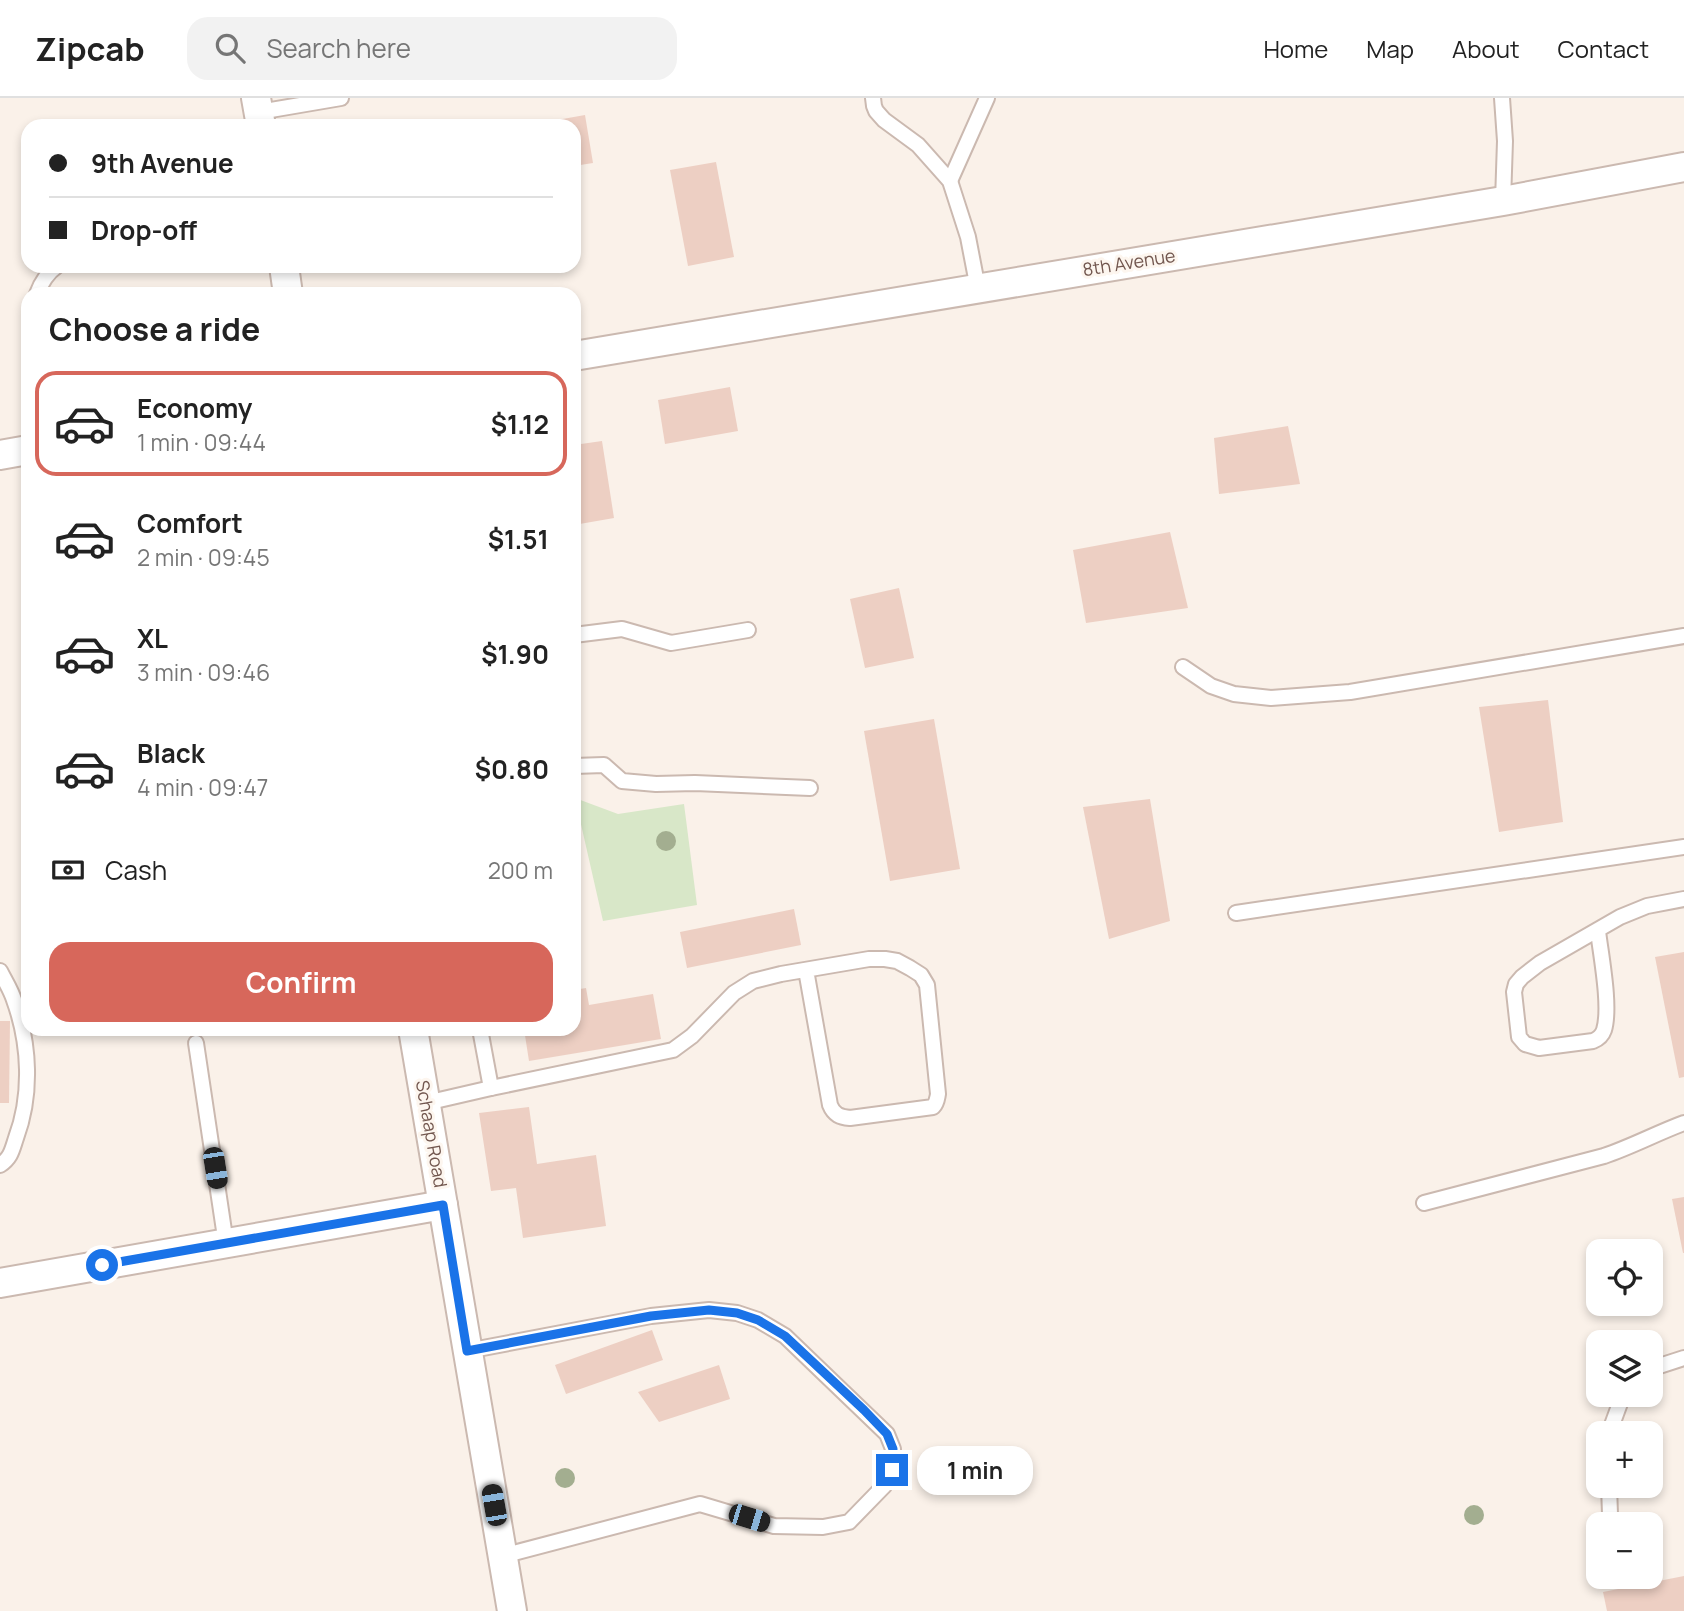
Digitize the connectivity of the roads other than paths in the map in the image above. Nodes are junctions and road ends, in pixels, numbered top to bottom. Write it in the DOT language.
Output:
graph roads {
  1 [pos="341,98"];
  2 [pos="873,98"];
  3 [pos="987,98"];
  4 [pos="1503,98"];
  5 [pos="259,112"];
  6 [pos="1684,167"];
  7 [pos="950,181"];
  8 [pos="1503,201"];
  9 [pos="978,289"];
  10 [pos="581,355"];
  11 [pos="21,451"];
  12 [pos="0,455"];
  13 [pos="748,630"];
  14 [pos="581,634"];
  15 [pos="1684,636"];
  16 [pos="1183,667"];
  17 [pos="581,766"];
  18 [pos="810,788"];
  19 [pos="1684,848"];
  20 [pos="1684,899"];
  21 [pos="1236,914"];
  22 [pos="1598,931"];
  23 [pos="806,970"];
  24 [pos="0,971"];
  25 [pos="21,1027"];
  26 [pos="23,1036"];
  27 [pos="414,1036"];
  28 [pos="481,1036"];
  29 [pos="195,1043"];
  30 [pos="491,1088"];
  31 [pos="426,1103"];
  32 [pos="1684,1123"];
  33 [pos="0,1165"];
  34 [pos="1424,1203"];
  35 [pos="443,1205"];
  36 [pos="226,1244"];
  37 [pos="0,1283"];
  38 [pos="467,1351"];
  39 [pos="1684,1358"];
  40 [pos="1663,1364"];
  41 [pos="502,1556"];
  42 [pos="512,1611"];
  1 -- 5 [label="lane"];
  2 -- 7 [label="lane"];
  3 -- 7 [label="lane"];
  4 -- 8 [label="lane"];
  6 -- 8 [label="street, 8th Avenue"];
  7 -- 9 [label="lane"];
  8 -- 9 [label="street, 8th Avenue"];
  9 -- 10 [label="street, 8th Avenue"];
  11 -- 12 [label="street"];
  13 -- 14 [label="lane"];
  15 -- 16 [label="lane"];
  17 -- 18 [label="lane"];
  19 -- 21 [label="lane"];
  20 -- 22 [label="lane"];
  22 -- 22 [label="lane"];
  23 -- 23 [label="lane"];
  23 -- 30 [label="lane"];
  24 -- 25 [label="lane"];
  26 -- 33 [label="lane"];
  27 -- 31 [label="street, Schaap Road"];
  28 -- 30 [label="lane"];
  29 -- 36 [label="lane"];
  30 -- 31 [label="lane"];
  31 -- 35 [label="street, Schaap Road"];
  32 -- 34 [label="lane"];
  35 -- 36 [label="street"];
  35 -- 38 [label="street, Schaap Road"];
  36 -- 37 [label="street"];
  38 -- 41 [label="street, Schaap Road"];
  38 -- 41 [label="lane"];
  39 -- 40 [label="lane"];
  41 -- 42 [label="street, Schaap Road"];
}
